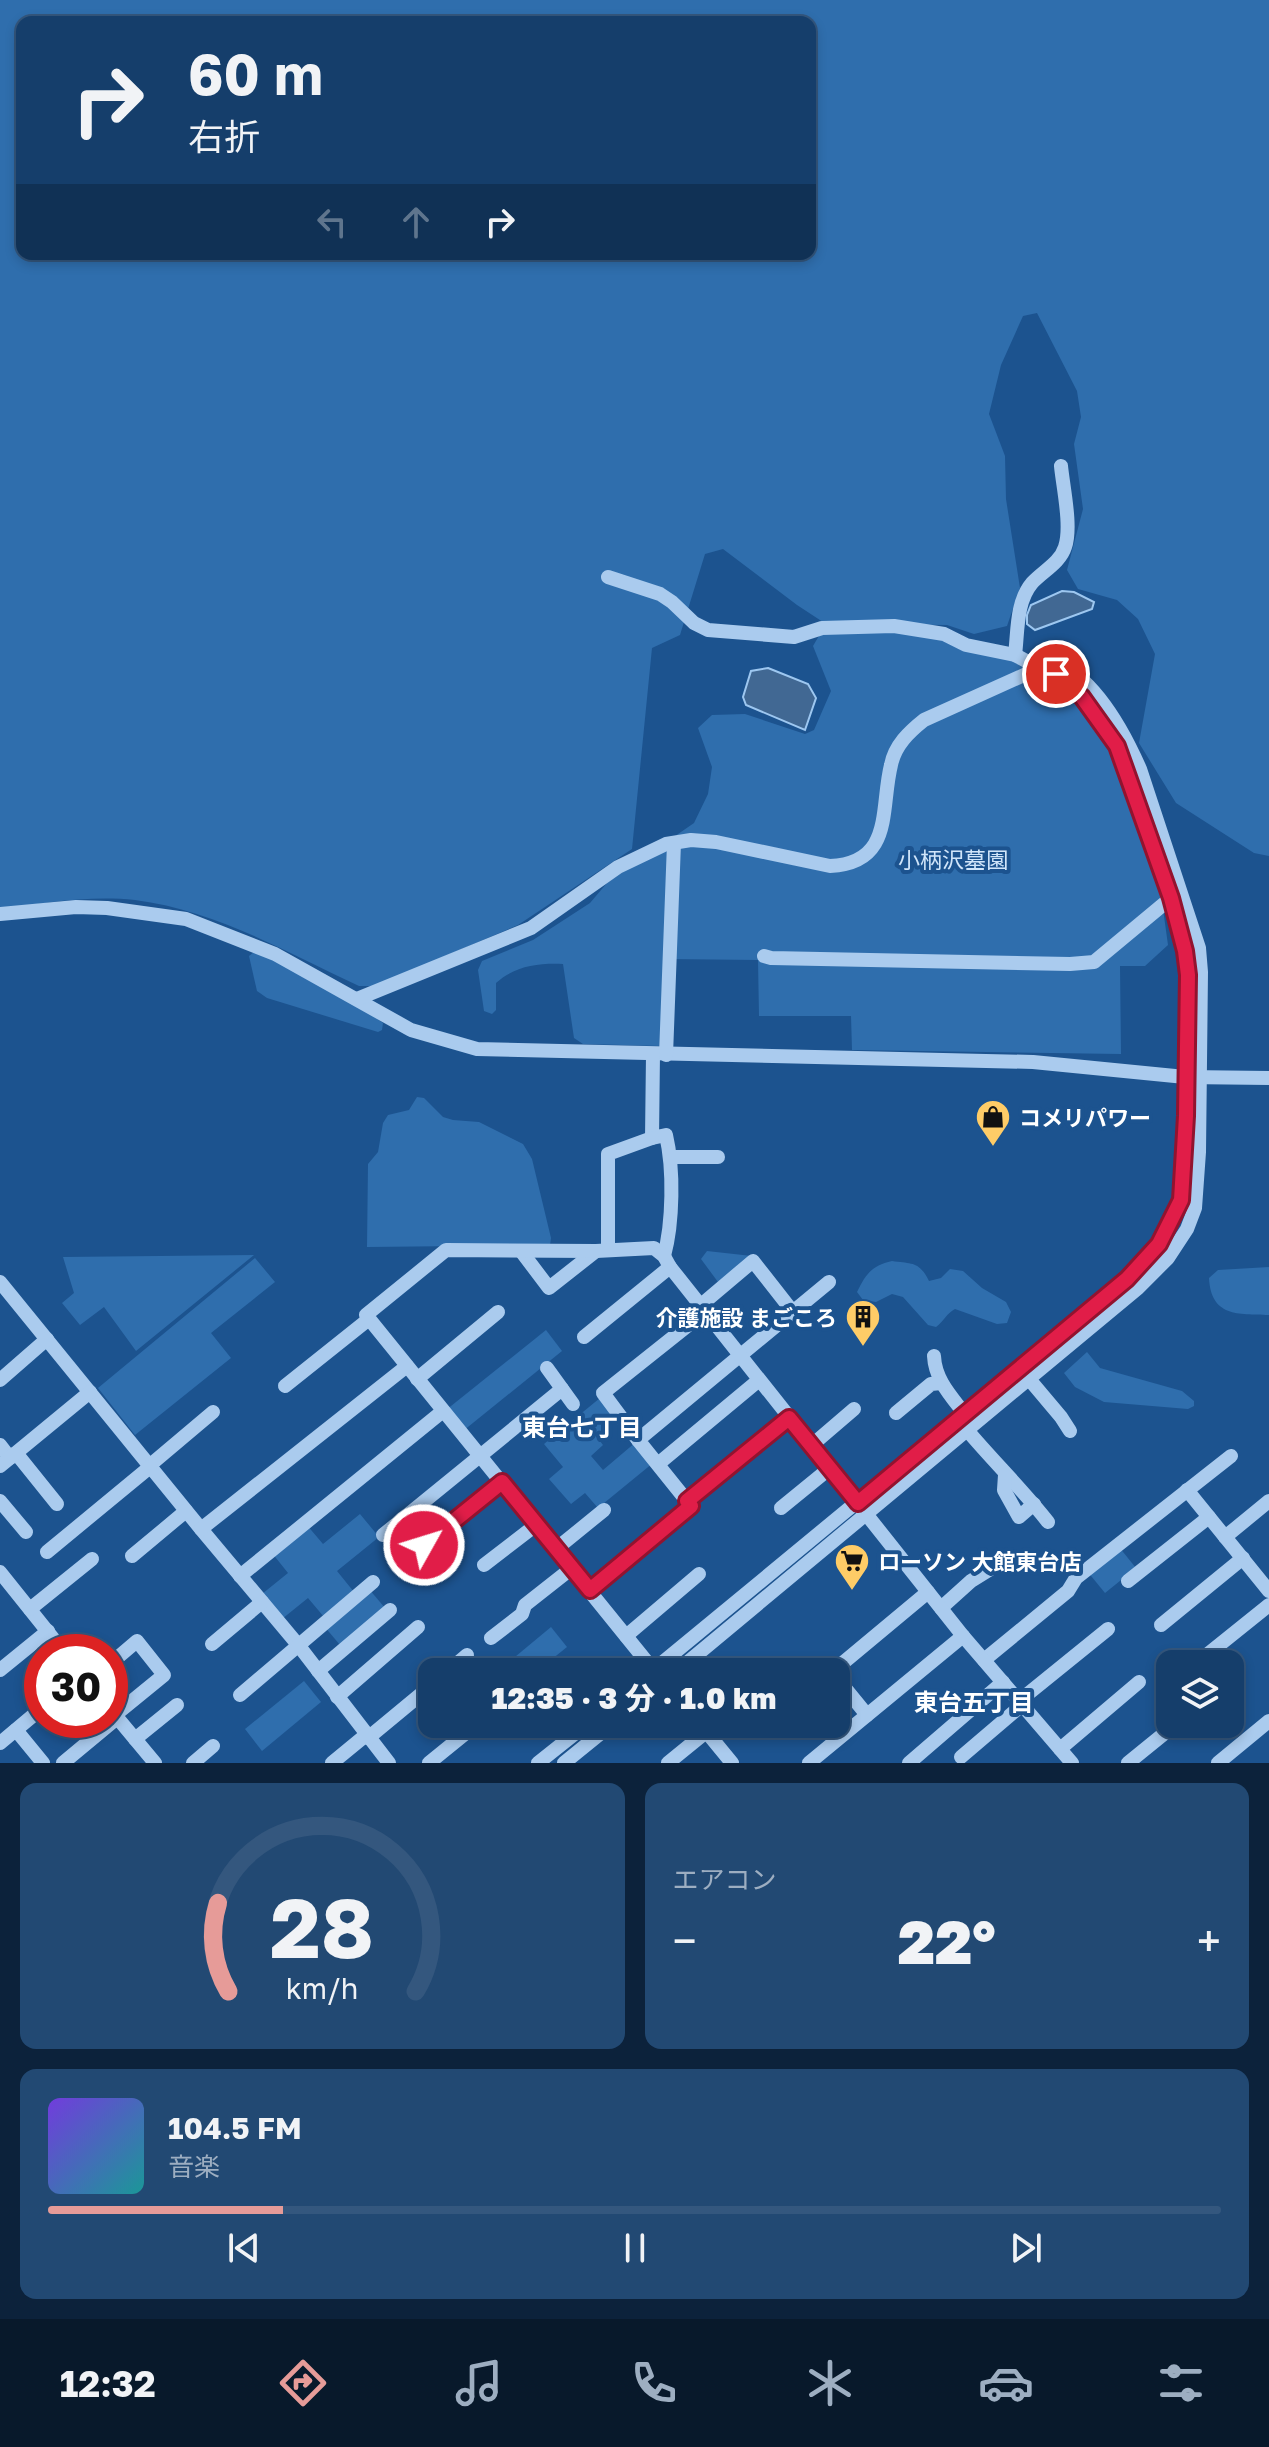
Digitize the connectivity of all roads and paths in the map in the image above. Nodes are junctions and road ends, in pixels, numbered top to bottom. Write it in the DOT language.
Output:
graph roads {
  1 [pos="1061,466"];
  2 [pos="608,577"];
  3 [pos="1015,655"];
  4 [pos="1039,668"];
  5 [pos="674,843"];
  6 [pos="1177,896"];
  7 [pos="0,914"];
  8 [pos="764,956"];
  9 [pos="357,999"];
  10 [pos="659,1055"];
  11 [pos="1193,1077"];
  12 [pos="1269,1078"];
  13 [pos="652,1138"];
  14 [pos="670,1157"];
  15 [pos="718,1157"];
  16 [pos="602,1250"];
  17 [pos="521,1251"];
  18 [pos="667,1261"];
  19 [pos="0,1282"];
  20 [pos="829,1282"];
  21 [pos="704,1308"];
  22 [pos="498,1312"];
  23 [pos="793,1312"];
  24 [pos="369,1319"];
  25 [pos="584,1337"];
  26 [pos="47,1339"];
  27 [pos="740,1355"];
  28 [pos="934,1356"];
  29 [pos="407,1366"];
  30 [pos="547,1368"];
  31 [pos="417,1379"];
  32 [pos="1029,1379"];
  33 [pos="0,1380"];
  34 [pos="759,1380"];
  35 [pos="941,1383"];
  36 [pos="285,1386"];
  37 [pos="562,1389"];
  38 [pos="90,1392"];
  39 [pos="573,1404"];
  40 [pos="854,1409"];
  41 [pos="443,1411"];
  42 [pos="213,1412"];
  43 [pos="896,1413"];
  44 [pos="964,1413"];
  45 [pos="789,1418"];
  46 [pos="967,1430"];
  47 [pos="1070,1431"];
  48 [pos="638,1440"];
  49 [pos="0,1445"];
  50 [pos="812,1445"];
  51 [pos="1231,1456"];
  52 [pos="480,1457"];
  53 [pos="9,1459"];
  54 [pos="658,1464"];
  55 [pos="150,1466"];
  56 [pos="830,1468"];
  57 [pos="502,1482"];
  58 [pos="1187,1490"];
  59 [pos="0,1501"];
  60 [pos="687,1501"];
  61 [pos="1269,1501"];
  62 [pos="57,1504"];
  63 [pos="781,1508"];
  64 [pos="862,1508"];
  65 [pos="604,1510"];
  66 [pos="186,1511"];
  67 [pos="1209,1517"];
  68 [pos="1048,1522"];
  69 [pos="536,1525"];
  70 [pos="201,1529"];
  71 [pos="26,1532"];
  72 [pos="383,1535"];
  73 [pos="1225,1537"];
  74 [pos="424,1545"];
  75 [pos="556,1549"];
  76 [pos="47,1552"];
  77 [pos="132,1556"];
  78 [pos="1243,1558"];
  79 [pos="92,1559"];
  80 [pos="1000,1563"];
  81 [pos="484,1565"];
  82 [pos="572,1568"];
  83 [pos="0,1572"];
  84 [pos="699,1574"];
  85 [pos="240,1576"];
  86 [pos="1128,1581"];
  87 [pos="373,1582"];
  88 [pos="590,1590"];
  89 [pos="1269,1591"];
  90 [pos="6,1592"];
  91 [pos="928,1592"];
  92 [pos="262,1602"];
  93 [pos="1269,1605"];
  94 [pos="941,1608"];
  95 [pos="30,1609"];
  96 [pos="390,1610"];
  97 [pos="1161,1625"];
  98 [pos="418,1627"];
  99 [pos="1108,1629"];
  100 [pos="48,1631"];
  101 [pos="50,1634"];
  102 [pos="626,1636"];
  103 [pos="963,1636"];
  104 [pos="491,1638"];
  105 [pos="212,1644"];
  106 [pos="299,1646"];
  107 [pos="128,1649"];
  108 [pos="1213,1650"];
  109 [pos="467,1655"];
  110 [pos="463,1658"];
  111 [pos="643,1658"];
  112 [pos="670,1658"];
  113 [pos="692,1658"];
  114 [pos="850,1660"];
  115 [pos="984,1660"];
  116 [pos="0,1670"];
  117 [pos="318,1671"];
  118 [pos="1003,1682"];
  119 [pos="1139,1682"];
  120 [pos="850,1694"];
  121 [pos="240,1695"];
  122 [pos="418,1696"];
  123 [pos="337,1697"];
  124 [pos="128,1703"];
  125 [pos="1021,1703"];
  126 [pos="177,1705"];
  127 [pos="867,1715"];
  128 [pos="1269,1721"];
  129 [pos="24,1723"];
  130 [pos="16,1730"];
  131 [pos="128,1731"];
  132 [pos="367,1737"];
  133 [pos="89,1738"];
  134 [pos="460,1738"];
  135 [pos="569,1738"];
  136 [pos="595,1738"];
  137 [pos="693,1738"];
  138 [pos="711,1738"];
  139 [pos="1159,1738"];
  140 [pos="135,1739"];
  141 [pos="0,1743"];
  142 [pos="213,1746"];
  143 [pos="1060,1749"];
  144 [pos="961,1757"];
  145 [pos="43,1763"];
  146 [pos="63,1763"];
  147 [pos="155,1763"];
  148 [pos="193,1763"];
  149 [pos="332,1763"];
  150 [pos="389,1763"];
  151 [pos="429,1763"];
  152 [pos="538,1763"];
  153 [pos="564,1763"];
  154 [pos="668,1763"];
  155 [pos="732,1763"];
  156 [pos="809,1763"];
  157 [pos="909,1763"];
  158 [pos="1072,1763"];
  159 [pos="1128,1763"];
  160 [pos="1218,1763"];
  1 -- 3 [label="street"];
  2 -- 3 [label="street"];
  3 -- 4 [label="street"];
  4 -- 5 [label="street"];
  4 -- 6 [label="street"];
  5 -- 9 [label="street"];
  5 -- 10 [label="street"];
  6 -- 8 [label="street"];
  6 -- 11 [label="street"];
  7 -- 9 [label="street"];
  9 -- 10 [label="street"];
  10 -- 11 [label="street"];
  10 -- 13 [label="street"];
  11 -- 12 [label="street"];
  11 -- 32 [label="street"];
  11 -- 44 [label="street"];
  13 -- 14 [label="street"];
  13 -- 16 [label="street"];
  14 -- 15 [label="street"];
  14 -- 18 [label="street"];
  16 -- 17 [label="street"];
  16 -- 17 [label="street"];
  16 -- 18 [label="street"];
  17 -- 24 [label="street"];
  18 -- 21 [label="street"];
  18 -- 25 [label="street"];
  19 -- 26 [label="street"];
  20 -- 23 [label="street"];
  21 -- 23 [label="street"];
  21 -- 27 [label="street"];
  21 -- 48 [label="street"];
  22 -- 31 [label="street"];
  23 -- 27 [label="street"];
  24 -- 29 [label="street"];
  24 -- 36 [label="street"];
  26 -- 33 [label="street"];
  26 -- 38 [label="street"];
  27 -- 34 [label="street"];
  27 -- 48 [label="street"];
  28 -- 35 [label="street"];
  29 -- 31 [label="street"];
  29 -- 70 [label="street"];
  30 -- 37 [label="street"];
  31 -- 41 [label="street"];
  32 -- 46 [label="street"];
  32 -- 47 [label="street"];
  34 -- 45 [label="street"];
  34 -- 54 [label="street"];
  35 -- 43 [label="street"];
  35 -- 44 [label="street"];
  37 -- 39 [label="street"];
  37 -- 52 [label="street"];
  38 -- 53 [label="street"];
  38 -- 55 [label="street"];
  40 -- 50 [label="street"];
  41 -- 52 [label="street"];
  41 -- 85 [label="street"];
  42 -- 55 [label="street"];
  44 -- 64 [label="street"];
  45 -- 50 [label="street"];
  45 -- 60 [label="street"];
  46 -- 64 [label="street"];
  46 -- 68 [label="street"];
  48 -- 54 [label="street"];
  49 -- 53 [label="street"];
  50 -- 56 [label="street"];
  51 -- 58 [label="street"];
  52 -- 57 [label="street"];
  52 -- 72 [label="street"];
  53 -- 62 [label="street"];
  54 -- 60 [label="street"];
  55 -- 66 [label="street"];
  55 -- 76 [label="street"];
  56 -- 63 [label="street"];
  56 -- 64 [label="street"];
  57 -- 69 [label="street"];
  57 -- 74 [label="street"];
  58 -- 67 [label="street"];
  58 -- 115 [label="street"];
  59 -- 71 [label="street"];
  60 -- 88 [label="street"];
  61 -- 73 [label="street"];
  64 -- 91 [label="street"];
  64 -- 112 [label="street"];
  64 -- 113 [label="street"];
  65 -- 75 [label="street"];
  66 -- 70 [label="street"];
  66 -- 77 [label="street"];
  67 -- 73 [label="street"];
  67 -- 86 [label="street"];
  69 -- 75 [label="street"];
  69 -- 81 [label="street"];
  70 -- 85 [label="street"];
  73 -- 78 [label="street"];
  75 -- 82 [label="street"];
  78 -- 89 [label="street"];
  78 -- 97 [label="street"];
  79 -- 95 [label="street"];
  80 -- 94 [label="street"];
  82 -- 88 [label="street"];
  82 -- 104 [label="street"];
  83 -- 90 [label="street"];
  84 -- 102 [label="street"];
  85 -- 92 [label="street"];
  87 -- 106 [label="street"];
  88 -- 102 [label="street"];
  90 -- 95 [label="street"];
  91 -- 94 [label="street"];
  91 -- 114 [label="street"];
  92 -- 105 [label="street"];
  92 -- 106 [label="street"];
  93 -- 108 [label="street"];
  94 -- 103 [label="street"];
  95 -- 100 [label="street"];
  96 -- 117 [label="street"];
  98 -- 123 [label="street"];
  99 -- 125 [label="street"];
  100 -- 101 [label="street"];
  100 -- 116 [label="street"];
  102 -- 111 [label="street"];
  103 -- 115 [label="street"];
  103 -- 127 [label="street"];
  106 -- 117 [label="street"];
  106 -- 121 [label="street"];
  107 -- 124 [label="street"];
  109 -- 110 [label="street"];
  115 -- 118 [label="street"];
  117 -- 123 [label="street"];
  118 -- 125 [label="street"];
  118 -- 157 [label="street"];
  119 -- 143 [label="street"];
  120 -- 127 [label="street"];
  122 -- 132 [label="street"];
  123 -- 132 [label="street"];
  125 -- 143 [label="street"];
  125 -- 144 [label="street"];
  126 -- 140 [label="street"];
  127 -- 156 [label="street"];
  128 -- 160 [label="street"];
  129 -- 130 [label="street"];
  130 -- 141 [label="street"];
  130 -- 145 [label="street"];
  131 -- 140 [label="street"];
  132 -- 149 [label="street"];
  132 -- 150 [label="street"];
  133 -- 146 [label="street"];
  134 -- 151 [label="street"];
  135 -- 152 [label="street"];
  136 -- 153 [label="street"];
  137 -- 154 [label="street"];
  138 -- 155 [label="street"];
  139 -- 159 [label="street"];
  140 -- 147 [label="street"];
  142 -- 148 [label="street"];
  143 -- 158 [label="street"];
}
